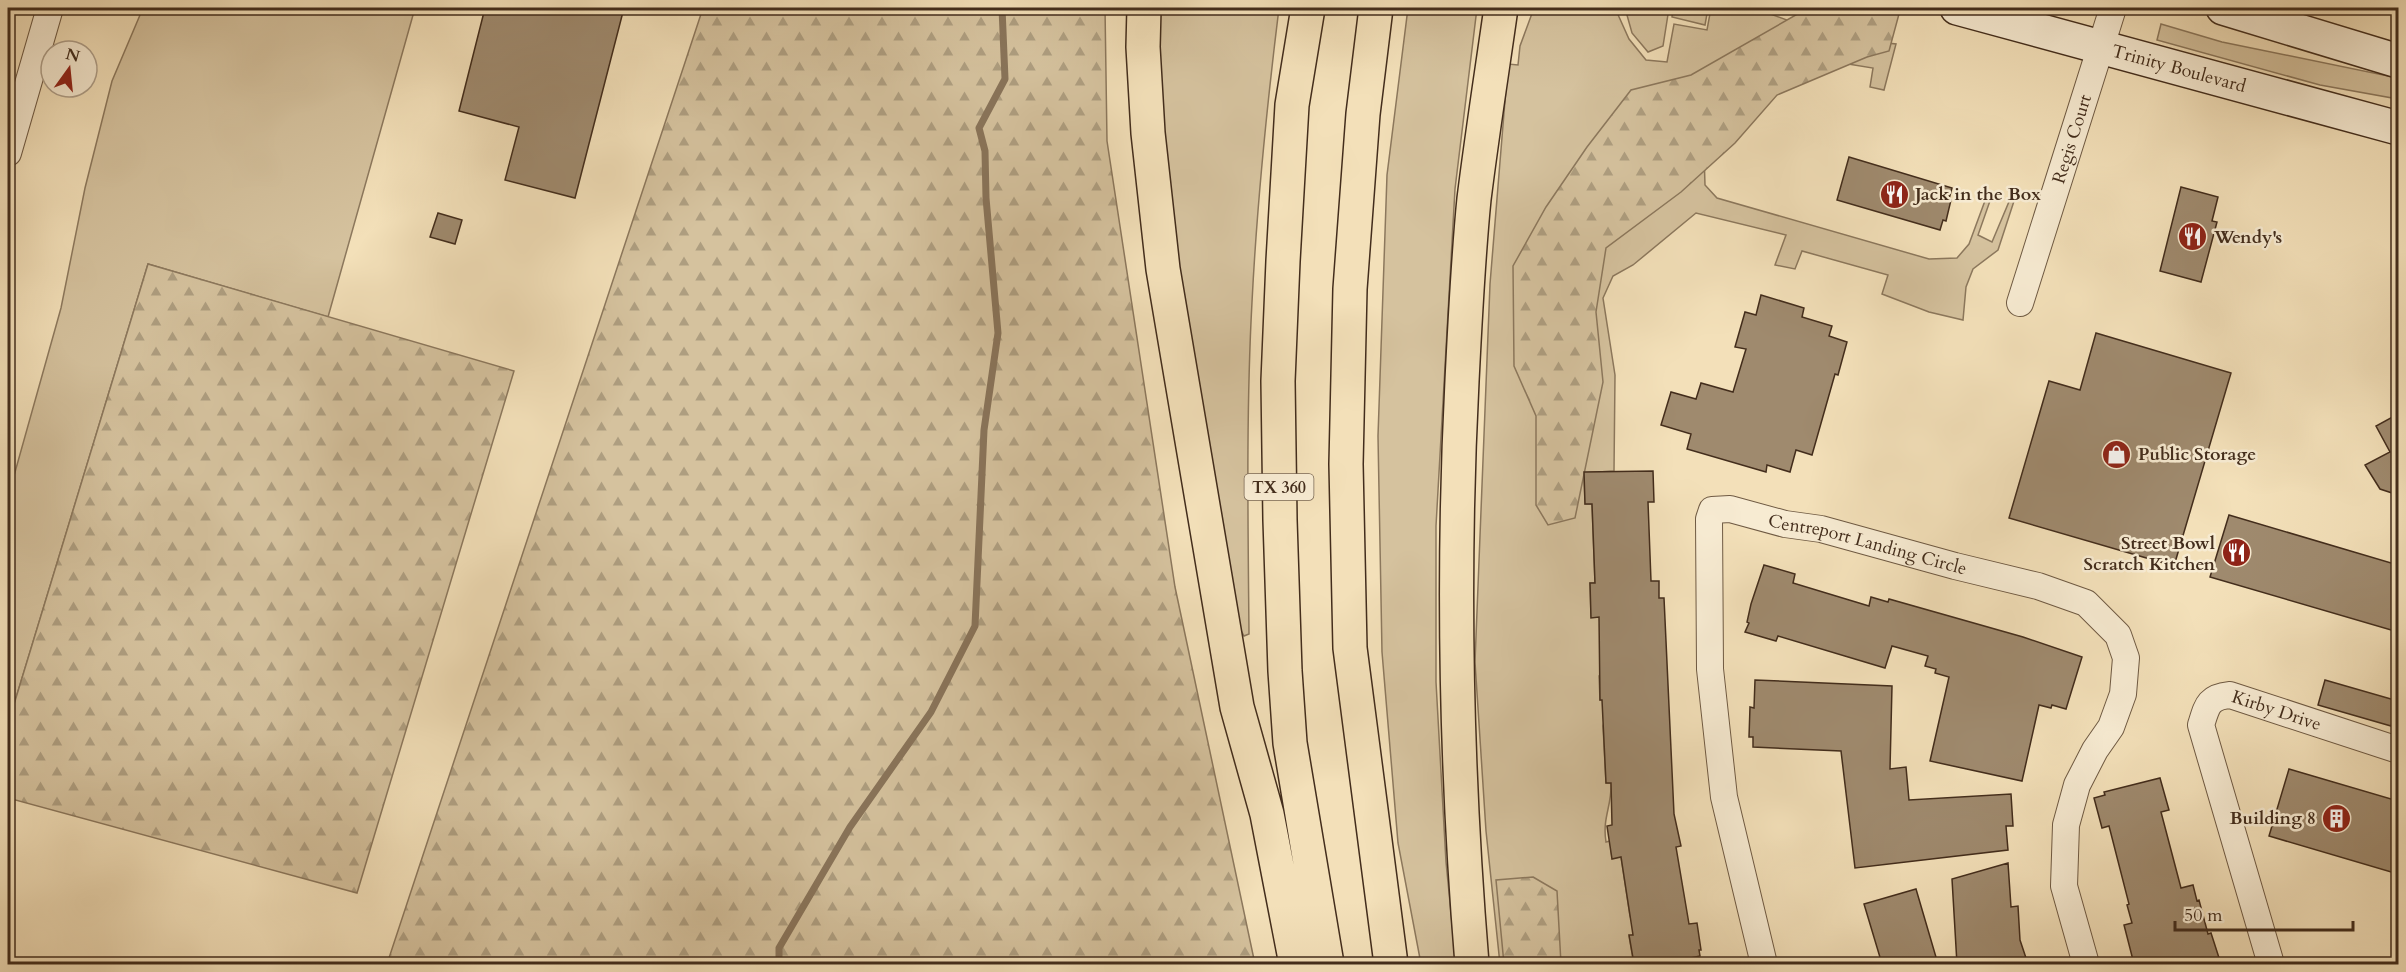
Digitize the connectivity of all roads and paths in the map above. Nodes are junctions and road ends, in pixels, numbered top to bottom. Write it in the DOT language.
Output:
graph roads {
  1 [pos="50,8"];
  2 [pos="1144,8"];
  3 [pos="1308,8"];
  4 [pos="1376,8"];
  5 [pos="1502,8"];
  6 [pos="1515,8"];
  7 [pos="1958,8"];
  8 [pos="2112,8"];
  9 [pos="2223,8"];
  10 [pos="2101,47"];
  11 [pos="2398,61"];
  12 [pos="1491,82"];
  13 [pos="12,125"];
  14 [pos="2398,128"];
  15 [pos="8,153"];
  16 [pos="2020,303"];
  17 [pos="2398,750"];
  18 [pos="1296,964"];
  19 [pos="1327,964"];
  20 [pos="1391,964"];
  21 [pos="1472,964"];
  22 [pos="1764,964"];
  23 [pos="2086,964"];
  24 [pos="2271,964"];
  1 -- 13 [label="street"];
  2 -- 18 [label="highway"];
  3 -- 19 [label="highway, TX 360"];
  4 -- 20 [label="highway"];
  5 -- 12 [label="highway"];
  6 -- 12 [label="highway"];
  7 -- 10 [label="main road, Trinity Boulevard"];
  8 -- 10 [label="street, Regis Court"];
  9 -- 11 [label="main road"];
  10 -- 14 [label="main road, Trinity Boulevard"];
  10 -- 16 [label="street, Regis Court"];
  12 -- 21 [label="highway"];
  13 -- 15 [label="street"];
  17 -- 24 [label="street, Kirby Drive"];
  22 -- 23 [label="street, Centreport Landing Circle"];
}
